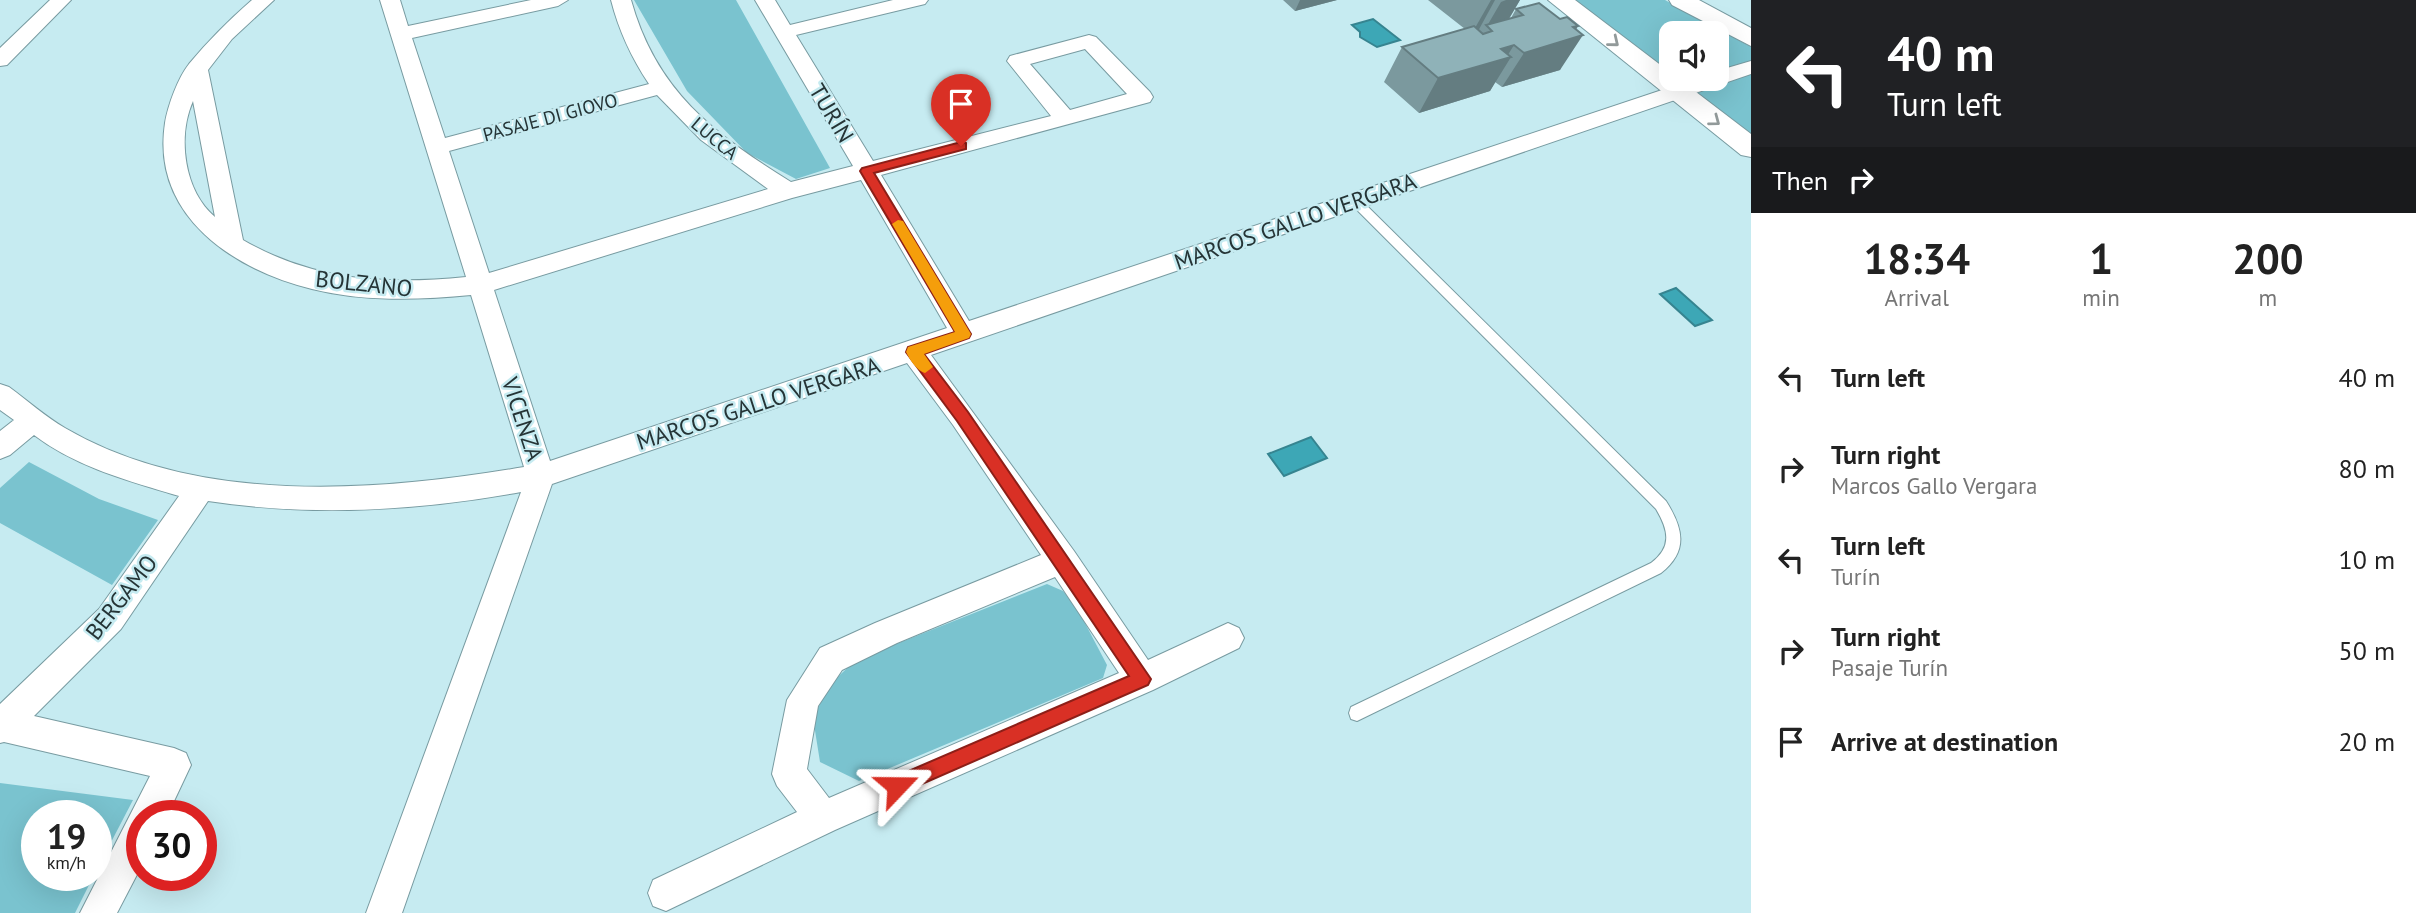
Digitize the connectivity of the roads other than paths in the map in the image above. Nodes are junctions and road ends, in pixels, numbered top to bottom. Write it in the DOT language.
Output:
graph roads {
  1 [pos="61,0"];
  2 [pos="264,0"];
  3 [pos="390,0"];
  4 [pos="558,0"];
  5 [pos="621,0"];
  6 [pos="765,0"];
  7 [pos="918,0"];
  8 [pos="1560,0"];
  9 [pos="1681,0"];
  10 [pos="784,32"];
  11 [pos="401,34"];
  12 [pos="1751,38"];
  13 [pos="0,61"];
  14 [pos="1751,67"];
  15 [pos="197,68"];
  16 [pos="662,87"];
  17 [pos="1678,93"];
  18 [pos="1065,120"];
  19 [pos="437,147"];
  20 [pos="1751,148"];
  21 [pos="866,171"];
  22 [pos="789,191"];
  23 [pos="1356,202"];
  24 [pos="232,245"];
  25 [pos="481,285"];
  26 [pos="964,334"];
  27 [pos="913,352"];
  28 [pos="0,395"];
  29 [pos="33,421"];
  30 [pos="0,447"];
  31 [pos="541,476"];
  32 [pos="201,488"];
  33 [pos="1063,560"];
  34 [pos="1228,638"];
  35 [pos="1142,679"];
  36 [pos="1357,713"];
  37 [pos="1,726"];
  38 [pos="156,800"];
  39 [pos="823,818"];
  40 [pos="126,859"];
  41 [pos="666,893"];
  42 [pos="98,913"];
  43 [pos="384,913"];
  1 -- 13 [label="street"];
  2 -- 15 [label="street, BOLZANO"];
  3 -- 11 [label="street, VICENZA"];
  4 -- 11 [label="street"];
  5 -- 16 [label="street, LUCCA"];
  6 -- 10 [label="street, TURÍN"];
  7 -- 10 [label="street"];
  8 -- 17 [label="street, one-way"];
  9 -- 12 [label="street"];
  10 -- 21 [label="street, TURÍN"];
  11 -- 19 [label="street, VICENZA"];
  14 -- 17 [label="street, MARCOS GALLO VERGARA"];
  15 -- 24 [label="street"];
  15 -- 24 [label="street, BOLZANO"];
  16 -- 19 [label="street, PASAJE DI GIOVO"];
  16 -- 22 [label="street, LUCCA"];
  17 -- 20 [label="street, one-way"];
  17 -- 23 [label="street, MARCOS GALLO VERGARA"];
  18 -- 18 [label="street"];
  18 -- 21 [label="street"];
  19 -- 25 [label="street, VICENZA"];
  21 -- 22 [label="street"];
  21 -- 26 [label="street, TURÍN"];
  22 -- 25 [label="street, BOLZANO"];
  23 -- 26 [label="street, MARCOS GALLO VERGARA"];
  23 -- 36 [label="lane"];
  24 -- 25 [label="street, BOLZANO"];
  25 -- 31 [label="street, VICENZA"];
  26 -- 27 [label="street, MARCOS GALLO VERGARA"];
  27 -- 31 [label="street, MARCOS GALLO VERGARA"];
  27 -- 33 [label="street"];
  28 -- 29 [label="street, MARCOS GALLO VERGARA"];
  29 -- 30 [label="street"];
  29 -- 32 [label="street, MARCOS GALLO VERGARA"];
  31 -- 32 [label="street, MARCOS GALLO VERGARA"];
  31 -- 43 [label="street, VICENZA"];
  32 -- 37 [label="street, BERGAMO"];
  33 -- 35 [label="street"];
  33 -- 39 [label="street"];
  34 -- 35 [label="street"];
  35 -- 39 [label="street"];
  37 -- 38 [label="street"];
  39 -- 41 [label="street"];
  40 -- 42 [label="street"];
}
